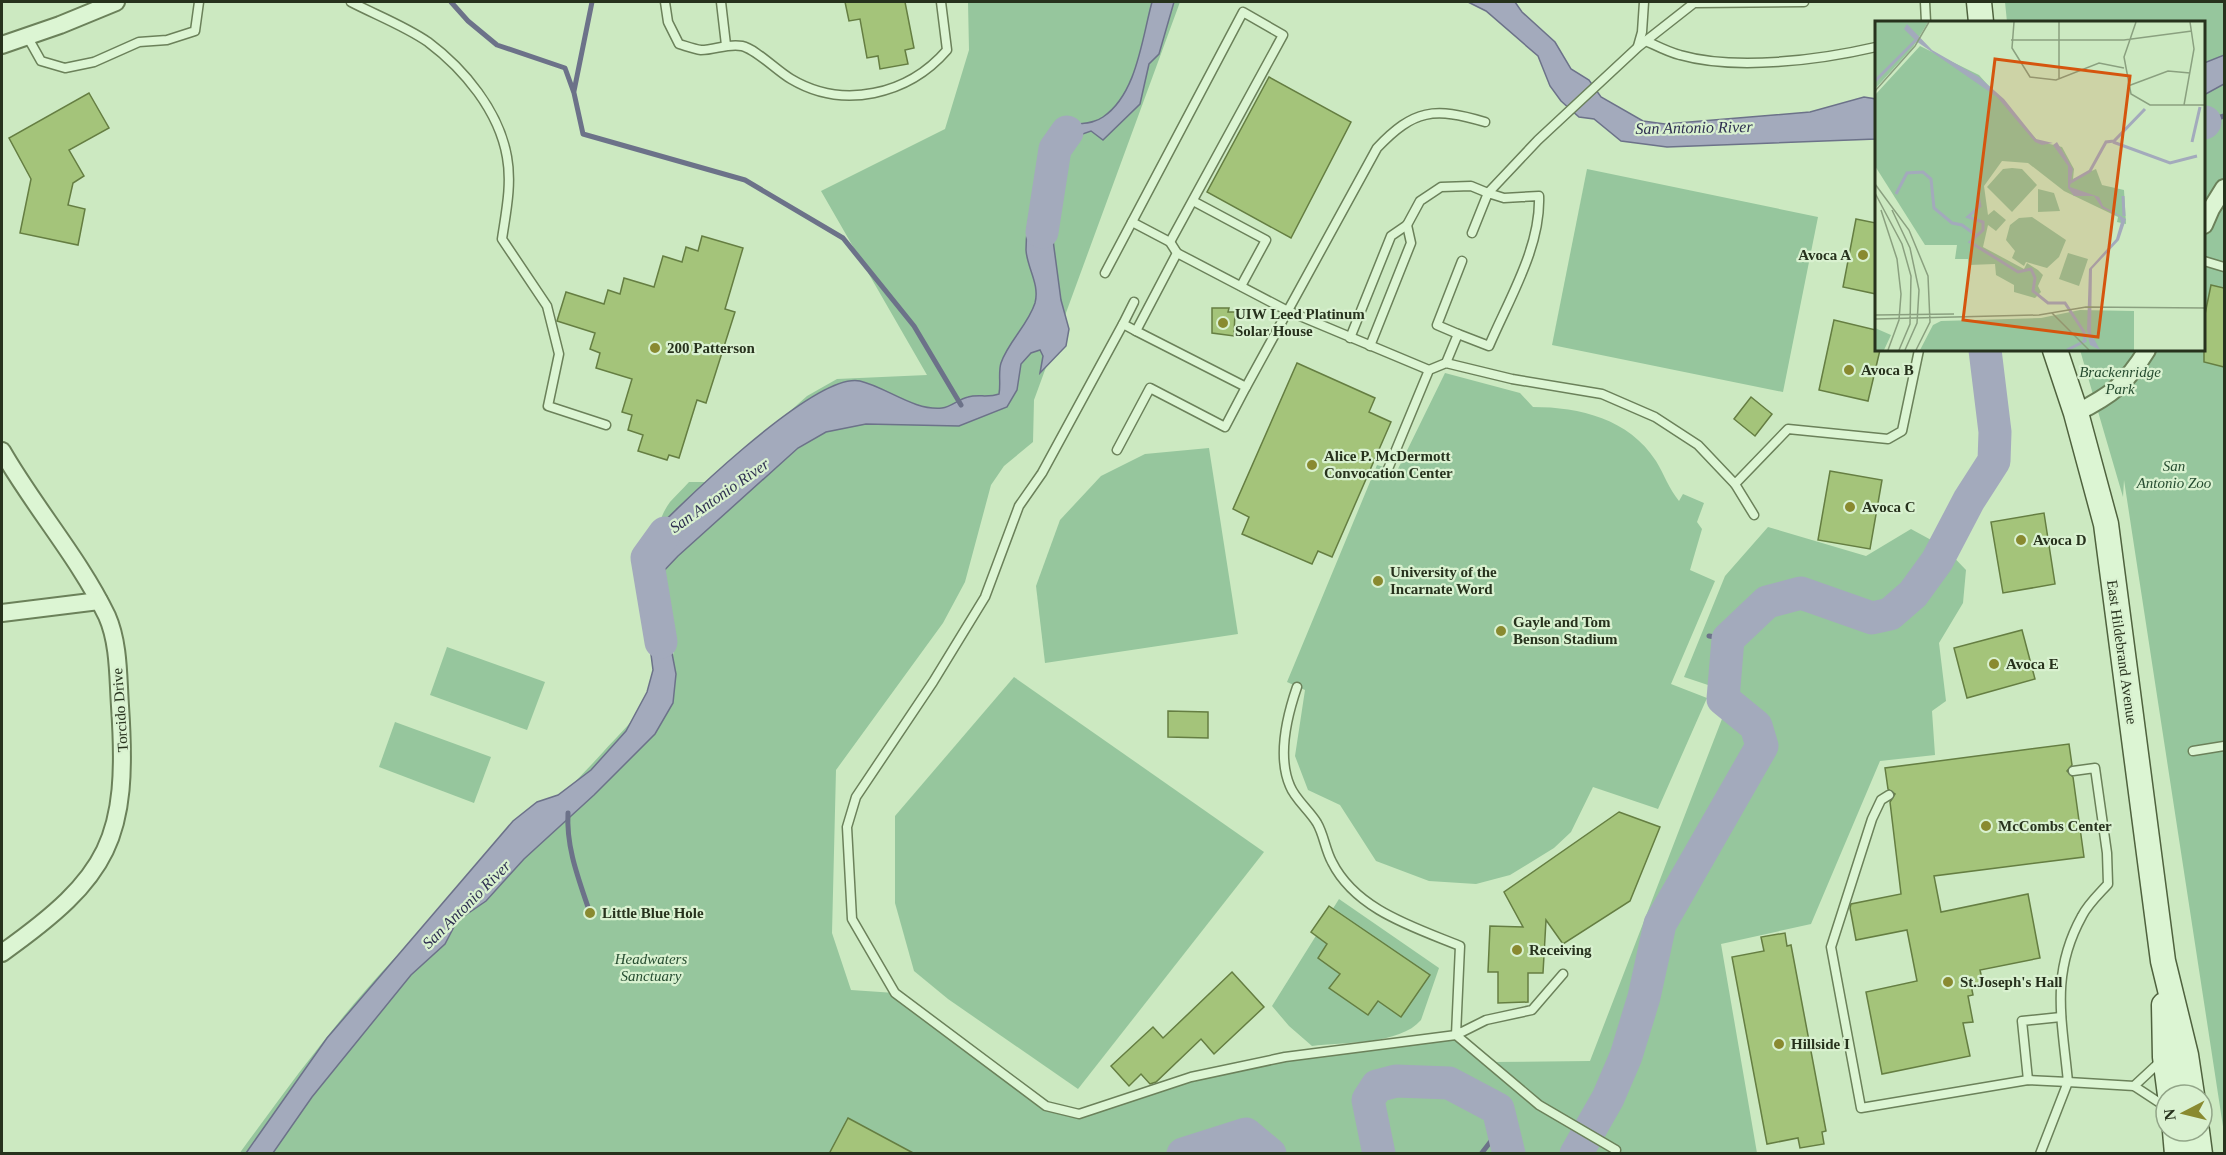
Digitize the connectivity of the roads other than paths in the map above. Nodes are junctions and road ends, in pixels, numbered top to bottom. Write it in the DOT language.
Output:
graph roads {
  1 [pos="116,2"];
  2 [pos="199,2"];
  3 [pos="351,2"];
  4 [pos="665,2"];
  5 [pos="721,2"];
  6 [pos="941,2"];
  7 [pos="1644,2"];
  8 [pos="1692,2"];
  9 [pos="1804,2"];
  10 [pos="1925,2"];
  11 [pos="1979,2"];
  12 [pos="86,8"];
  13 [pos="1926,21"];
  14 [pos="1981,21"];
  15 [pos="27,36"];
  16 [pos="1646,41"];
  17 [pos="2,45"];
  18 [pos="726,45"];
  19 [pos="1638,47"];
  20 [pos="1875,47"];
  21 [pos="1485,122"];
  22 [pos="2224,188"];
  23 [pos="1488,193"];
  24 [pos="1193,201"];
  25 [pos="1132,222"];
  26 [pos="2205,223"];
  27 [pos="1407,225"];
  28 [pos="1472,233"];
  29 [pos="1170,242"];
  30 [pos="1177,253"];
  31 [pos="1462,261"];
  32 [pos="2205,261"];
  33 [pos="2224,267"];
  34 [pos="1105,273"];
  35 [pos="1242,286"];
  36 [pos="1134,302"];
  37 [pos="1288,311"];
  38 [pos="1123,324"];
  39 [pos="1136,331"];
  40 [pos="1458,334"];
  41 [pos="1350,338"];
  42 [pos="1370,346"];
  43 [pos="1919,351"];
  44 [pos="2146,351"];
  45 [pos="2058,357"];
  46 [pos="1446,363"];
  47 [pos="1429,370"];
  48 [pos="1246,387"];
  49 [pos="2076,413"];
  50 [pos="606,425"];
  51 [pos="1117,450"];
  52 [pos="2,451"];
  53 [pos="1388,469"];
  54 [pos="1735,484"];
  55 [pos="1754,515"];
  56 [pos="99,601"];
  57 [pos="2,613"];
  58 [pos="1297,687"];
  59 [pos="2224,746"];
  60 [pos="2193,751"];
  61 [pos="2073,771"];
  62 [pos="1889,795"];
  63 [pos="2,953"];
  64 [pos="2163,961"];
  65 [pos="1563,974"];
  66 [pos="2061,1017"];
  67 [pos="1456,1035"];
  68 [pos="2165,1057"];
  69 [pos="2028,1080"];
  70 [pos="2068,1082"];
  71 [pos="2168,1083"];
  72 [pos="2190,1083"];
  73 [pos="2134,1086"];
  74 [pos="2154,1099"];
  75 [pos="1616,1152"];
  76 [pos="2040,1154"];
  1 -- 12 [label="street"];
  2 -- 15 [label="lane"];
  3 -- 50 [label="lane"];
  4 -- 18 [label="lane"];
  5 -- 18 [label="lane"];
  6 -- 18 [label="lane"];
  7 -- 19 [label="lane"];
  8 -- 9 [label="lane"];
  8 -- 16 [label="lane"];
  10 -- 13 [label="lane"];
  11 -- 14 [label="main road"];
  12 -- 15 [label="street"];
  15 -- 17 [label="street"];
  16 -- 19 [label="lane"];
  16 -- 20 [label="lane"];
  19 -- 23 [label="lane"];
  21 -- 37 [label="lane"];
  22 -- 26 [label="street"];
  23 -- 27 [label="lane"];
  23 -- 28 [label="lane"];
  23 -- 40 [label="lane"];
  24 -- 25 [label="lane"];
  24 -- 29 [label="lane"];
  24 -- 35 [label="lane"];
  25 -- 29 [label="lane"];
  25 -- 34 [label="lane"];
  27 -- 41 [label="lane"];
  27 -- 42 [label="lane"];
  29 -- 30 [label="lane"];
  30 -- 35 [label="lane"];
  30 -- 39 [label="lane"];
  31 -- 40 [label="lane"];
  32 -- 33 [label="lane"];
  35 -- 37 [label="lane"];
  36 -- 38 [label="lane"];
  37 -- 41 [label="lane"];
  37 -- 48 [label="lane"];
  38 -- 39 [label="lane"];
  38 -- 67 [label="lane"];
  39 -- 48 [label="lane"];
  40 -- 46 [label="lane"];
  41 -- 42 [label="lane"];
  42 -- 47 [label="lane"];
  43 -- 54 [label="lane"];
  44 -- 49 [label="street"];
  45 -- 49 [label="main road, East Hildebrand Avenue"];
  46 -- 47 [label="lane"];
  46 -- 54 [label="lane"];
  47 -- 53 [label="lane"];
  48 -- 51 [label="lane"];
  49 -- 64 [label="main road, East Hildebrand Avenue"];
  52 -- 56 [label="street, Torcido Drive"];
  54 -- 55 [label="lane"];
  56 -- 57 [label="street"];
  56 -- 63 [label="street, Torcido Drive"];
  58 -- 67 [label="lane"];
  59 -- 60 [label="lane"];
  61 -- 66 [label="lane"];
  62 -- 69 [label="lane"];
  64 -- 68 [label="main road, East Hildebrand Avenue"];
  64 -- 72 [label="main road, East Hildebrand Avenue"];
  65 -- 67 [label="lane"];
  66 -- 69 [label="lane"];
  66 -- 70 [label="lane"];
  67 -- 75 [label="lane"];
  68 -- 71 [label="main road, East Hildebrand Avenue"];
  68 -- 73 [label="lane"];
  69 -- 70 [label="lane"];
  70 -- 73 [label="lane"];
  70 -- 76 [label="lane"];
  73 -- 74 [label="lane"];
}
